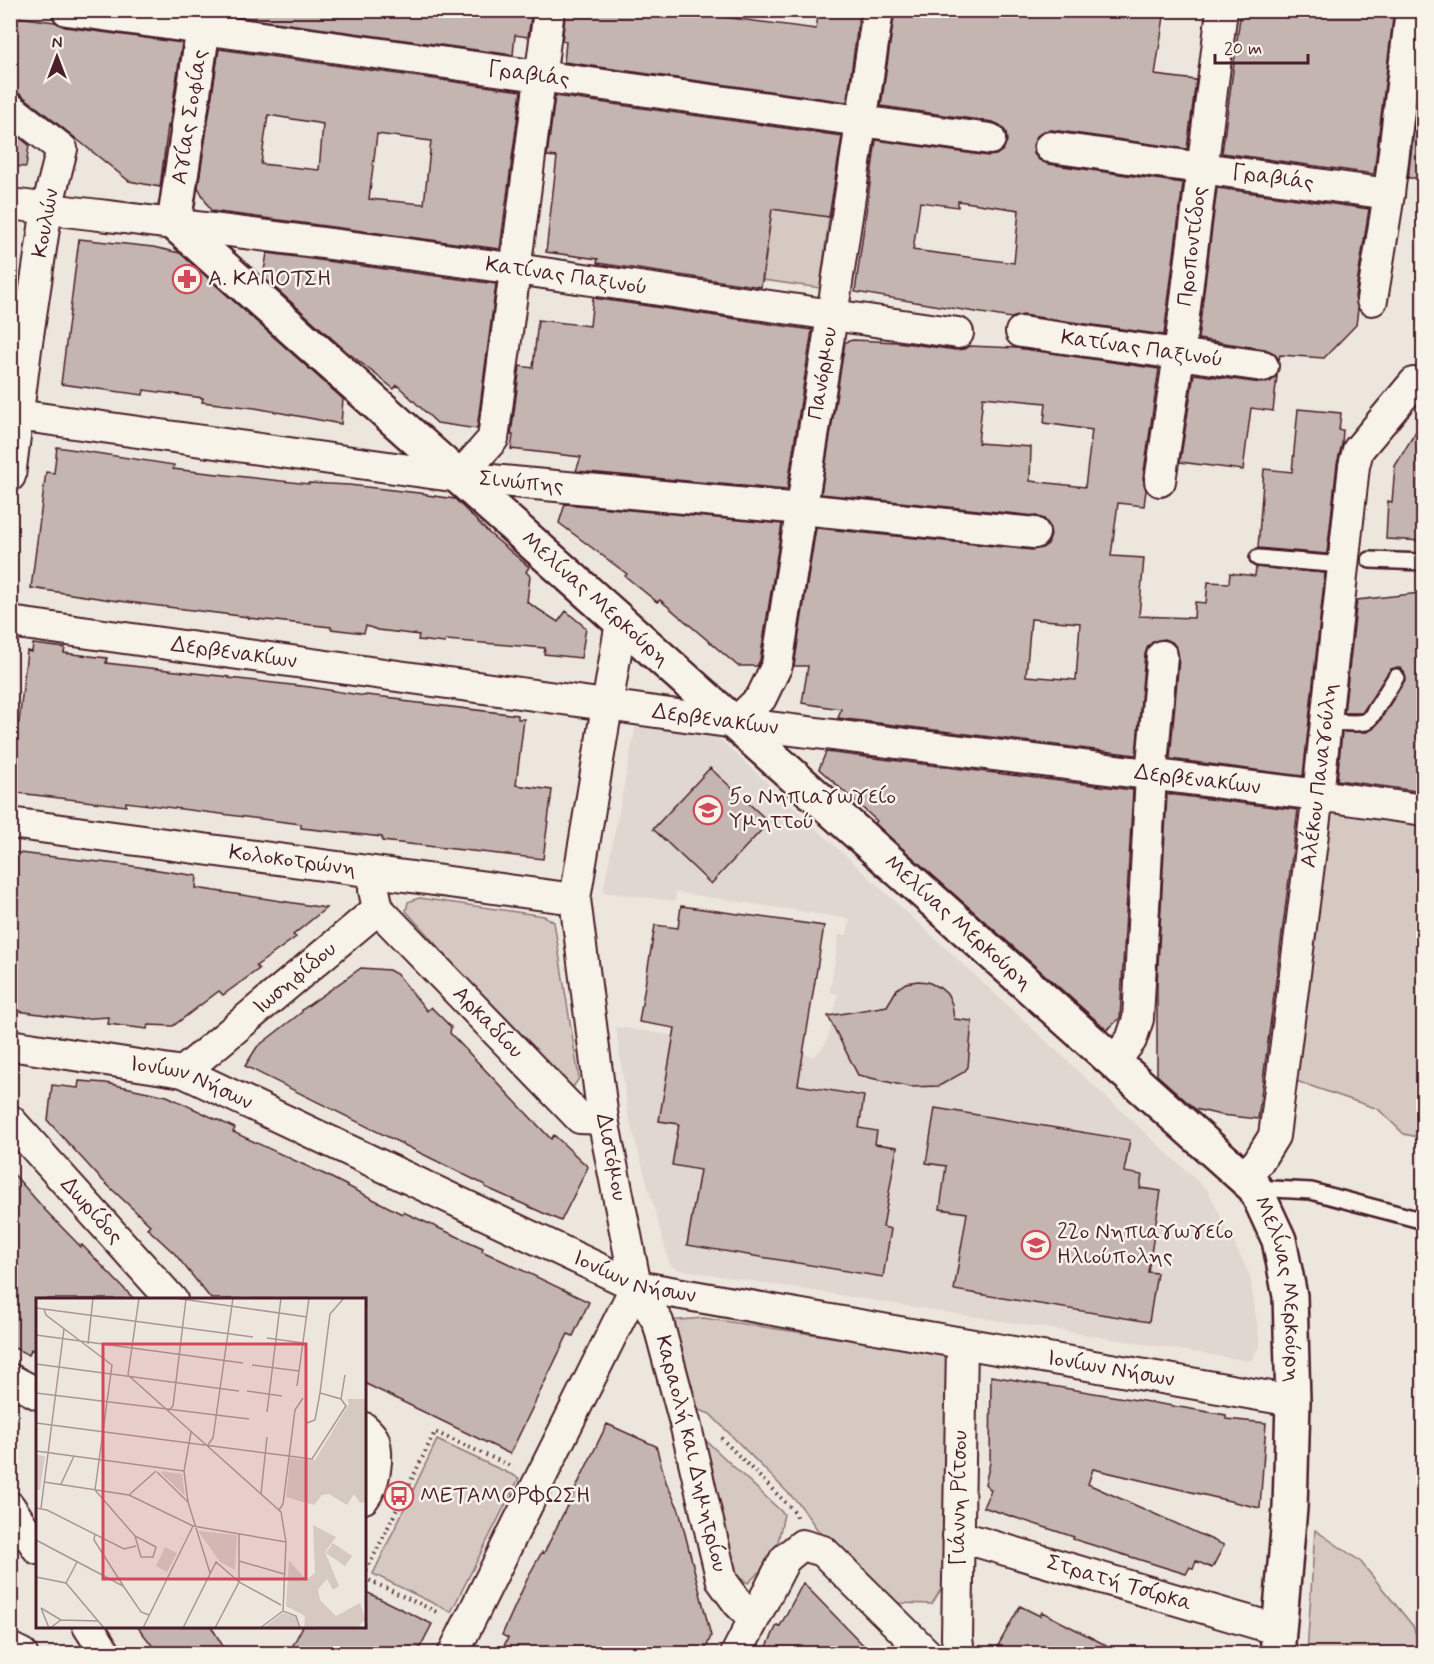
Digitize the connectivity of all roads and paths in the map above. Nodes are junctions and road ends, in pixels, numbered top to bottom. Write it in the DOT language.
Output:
graph roads {
  1 [pos="67,10"];
  2 [pos="549,10"];
  3 [pos="878,10"];
  4 [pos="1222,10"];
  5 [pos="1411,10"];
  6 [pos="205,20"];
  7 [pos="541,77"];
  8 [pos="10,108"];
  9 [pos="860,121"];
  10 [pos="990,139"];
  11 [pos="1050,147"];
  12 [pos="1203,168"];
  13 [pos="1389,194"];
  14 [pos="10,204"];
  15 [pos="47,208"];
  16 [pos="174,223"];
  17 [pos="517,269"];
  18 [pos="1372,300"];
  19 [pos="832,316"];
  20 [pos="1021,332"];
  21 [pos="958,333"];
  22 [pos="1179,355"];
  23 [pos="1263,366"];
  24 [pos="1414,383"];
  25 [pos="15,414"];
  26 [pos="10,476"];
  27 [pos="459,477"];
  28 [pos="1160,481"];
  29 [pos="802,508"];
  30 [pos="1034,533"];
  31 [pos="1258,558"];
  32 [pos="1356,562"];
  33 [pos="1424,562"];
  34 [pos="10,622"];
  35 [pos="621,622"];
  36 [pos="1162,656"];
  37 [pos="1396,676"];
  38 [pos="609,706"];
  39 [pos="1326,722"];
  40 [pos="735,723"];
  41 [pos="1151,775"];
  42 [pos="1318,795"];
  43 [pos="1424,810"];
  44 [pos="10,823"];
  45 [pos="371,872"];
  46 [pos="575,899"];
  47 [pos="378,909"];
  48 [pos="10,1045"];
  49 [pos="1114,1062"];
  50 [pos="183,1072"];
  51 [pos="603,1119"];
  52 [pos="10,1120"];
  53 [pos="1249,1183"];
  54 [pos="1424,1221"];
  55 [pos="636,1286"];
  56 [pos="171,1298"];
  57 [pos="963,1344"];
  58 [pos="10,1380"];
  59 [pos="36,1393"];
  60 [pos="1293,1401"];
  61 [pos="685,1422"];
  62 [pos="366,1430"];
  63 [pos="538,1479"];
  64 [pos="366,1496"];
  65 [pos="10,1507"];
  66 [pos="958,1536"];
  67 [pos="802,1545"];
  68 [pos="36,1546"];
  69 [pos="366,1573"];
  70 [pos="366,1578"];
  71 [pos="753,1618"];
  72 [pos="467,1626"];
  73 [pos="89,1628"];
  74 [pos="1278,1642"];
  75 [pos="10,1648"];
  76 [pos="22,1653"];
  77 [pos="106,1653"];
  78 [pos="453,1653"];
  79 [pos="736,1653"];
  80 [pos="927,1653"];
  81 [pos="959,1653"];
  1 -- 6 [label="street, Γραβιάς"];
  2 -- 7 [label="street"];
  3 -- 9 [label="street, Πανόρμου"];
  4 -- 12 [label="street, Προποντίδος"];
  5 -- 13 [label="street"];
  6 -- 7 [label="street, Γραβιάς"];
  6 -- 16 [label="street, Αγίας Σοφίας"];
  7 -- 9 [label="street, Γραβιάς"];
  7 -- 17 [label="street"];
  8 -- 15 [label="street, Κουλών"];
  9 -- 10 [label="street, Γραβιάς"];
  9 -- 19 [label="street, Πανόρμου"];
  11 -- 12 [label="street, Γραβιάς"];
  12 -- 13 [label="street, Γραβιάς"];
  12 -- 22 [label="street, Προποντίδος"];
  13 -- 18 [label="street"];
  14 -- 15 [label="street, Κατίνας Παξινού"];
  15 -- 16 [label="street, Κατίνας Παξινού"];
  15 -- 25 [label="street, Κουλών"];
  16 -- 17 [label="street, Κατίνας Παξινού"];
  16 -- 27 [label="street, Μελίνας Μερκούρη"];
  17 -- 19 [label="street, Κατίνας Παξινού"];
  17 -- 27 [label="street"];
  19 -- 21 [label="street, Κατίνας Παξινού"];
  19 -- 29 [label="street, Πανόρμου"];
  20 -- 22 [label="street, Κατίνας Παξινού"];
  22 -- 23 [label="street, Κατίνας Παξινού"];
  22 -- 28 [label="street, Προποντίδος"];
  24 -- 32 [label="street, Αλέκου Παναγούλη"];
  25 -- 26 [label="street, Κουλών"];
  25 -- 27 [label="street, Σινώπης"];
  27 -- 29 [label="street, Σινώπης"];
  27 -- 35 [label="street, Μελίνας Μερκούρη"];
  29 -- 30 [label="street, Σινώπης"];
  29 -- 40 [label="street, Πανόρμου"];
  31 -- 32 [label="lane"];
  32 -- 33 [label="lane"];
  32 -- 39 [label="street, Αλέκου Παναγούλη"];
  34 -- 38 [label="street, Δερβενακίων"];
  35 -- 38 [label="street, Διστόμου"];
  35 -- 40 [label="street, Μελίνας Μερκούρη"];
  36 -- 41 [label="street"];
  37 -- 39 [label="lane"];
  38 -- 40 [label="street, Δερβενακίων"];
  38 -- 46 [label="street, Διστόμου"];
  39 -- 42 [label="street, Αλέκου Παναγούλη"];
  40 -- 41 [label="street, Δερβενακίων"];
  40 -- 49 [label="street, Μελίνας Μερκούρη"];
  41 -- 42 [label="street, Δερβενακίων"];
  41 -- 49 [label="street"];
  42 -- 43 [label="street, Δερβενακίων"];
  42 -- 53 [label="street, Αλέκου Παναγούλη"];
  44 -- 45 [label="street, Κολοκοτρώνη"];
  45 -- 46 [label="street, Κολοκοτρώνη"];
  45 -- 47 [label="street"];
  46 -- 51 [label="street, Διστόμου"];
  47 -- 50 [label="street, Ιωσηφίδου"];
  47 -- 51 [label="street, Αρκαδίου"];
  48 -- 50 [label="street, Ιονίων Νήσων"];
  49 -- 53 [label="street, Μελίνας Μερκούρη"];
  50 -- 55 [label="street, Ιονίων Νήσων"];
  51 -- 55 [label="street, Διστόμου"];
  52 -- 56 [label="street, Δωρίδος"];
  53 -- 54 [label="lane"];
  53 -- 60 [label="street, Μελίνας Μερκούρη"];
  55 -- 57 [label="street, Ιονίων Νήσων"];
  55 -- 61 [label="street, Καραολή και Δημητρίου"];
  55 -- 63 [label="street"];
  57 -- 60 [label="street, Ιονίων Νήσων"];
  57 -- 66 [label="street, Γιάννη Ρίτσου"];
  58 -- 59 [label="street"];
  60 -- 74 [label="street, Μελίνας Μερκούρη"];
  61 -- 67 [label="path"];
  61 -- 71 [label="street, Καραολή και Δημητρίου"];
  62 -- 64 [label="street"];
  63 -- 69 [label="path"];
  63 -- 72 [label="street"];
  65 -- 68 [label="street"];
  66 -- 74 [label="street, Στρατή Τσίρκα"];
  66 -- 81 [label="street, Γιάννη Ρίτσου"];
  67 -- 71 [label="street"];
  67 -- 80 [label="street"];
  70 -- 72 [label="path"];
  71 -- 79 [label="street"];
  72 -- 78 [label="street"];
  73 -- 77 [label="street"];
  75 -- 76 [label="street"];
}
